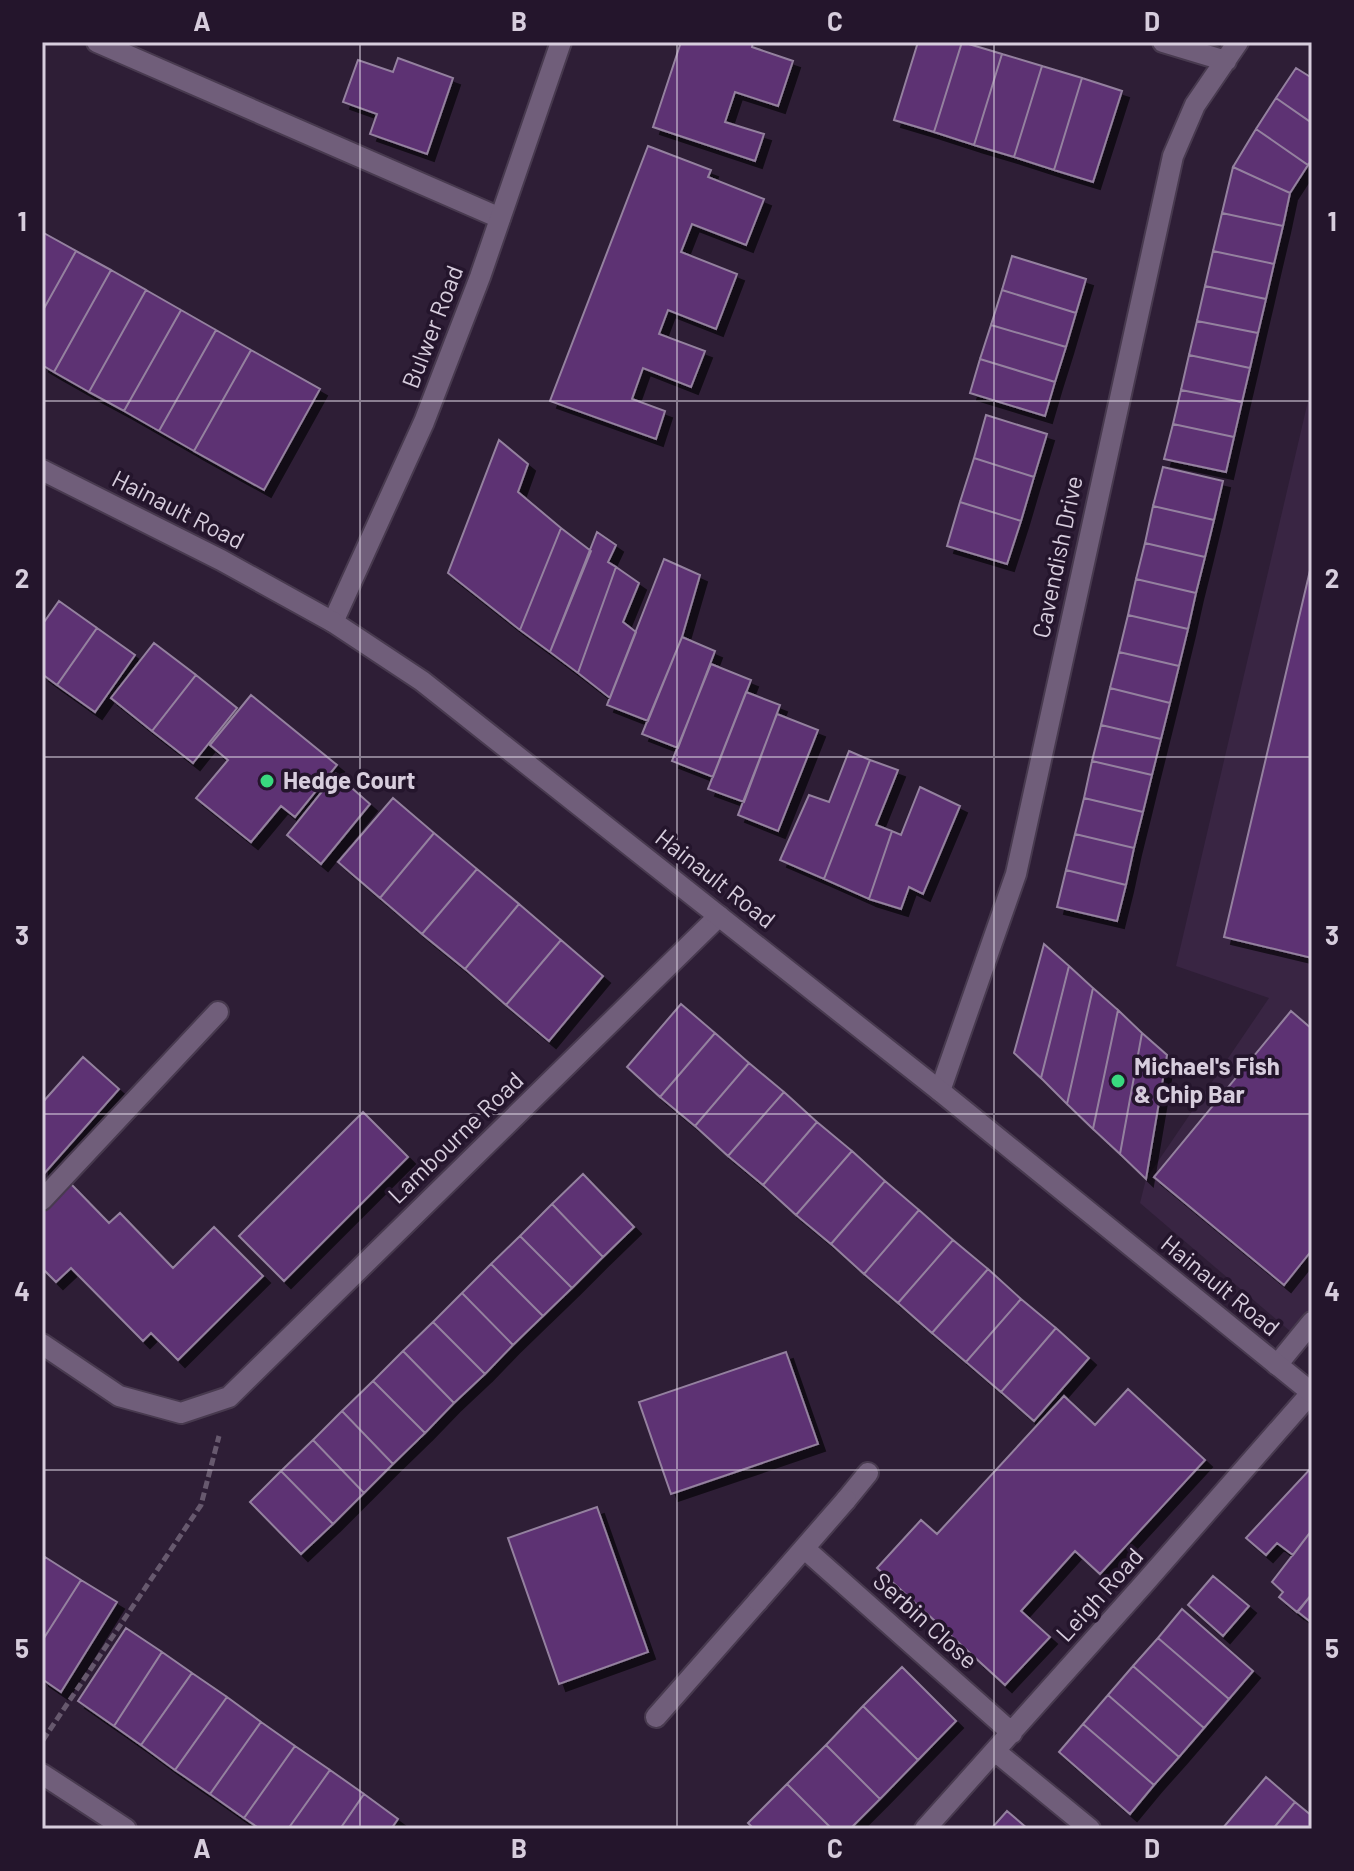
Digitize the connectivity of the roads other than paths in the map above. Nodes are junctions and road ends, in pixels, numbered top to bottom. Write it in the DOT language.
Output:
graph roads {
  1 [pos="97,42"];
  2 [pos="561,42"];
  3 [pos="1163,42"];
  4 [pos="1238,42"];
  5 [pos="1226,61"];
  6 [pos="500,218"];
  7 [pos="42,470"];
  8 [pos="333,622"];
  9 [pos="719,916"];
  10 [pos="218,1012"];
  11 [pos="940,1091"];
  12 [pos="42,1200"];
  13 [pos="1312,1322"];
  14 [pos="42,1344"];
  15 [pos="1277,1365"];
  16 [pos="1312,1393"];
  17 [pos="868,1473"];
  18 [pos="805,1549"];
  19 [pos="656,1717"];
  20 [pos="1012,1733"];
  21 [pos="995,1751"];
  22 [pos="42,1774"];
  23 [pos="126,1829"];
  24 [pos="925,1829"];
  25 [pos="1090,1829"];
  1 -- 6 [label="street"];
  2 -- 6 [label="street, Bulwer Road"];
  3 -- 5 [label="street"];
  4 -- 5 [label="street, Cavendish Drive"];
  5 -- 11 [label="street, Cavendish Drive"];
  6 -- 8 [label="street, Bulwer Road"];
  7 -- 8 [label="street, Hainault Road"];
  8 -- 9 [label="street, Hainault Road"];
  9 -- 11 [label="street, Hainault Road"];
  9 -- 14 [label="street, Lambourne Road"];
  10 -- 12 [label="street"];
  11 -- 15 [label="street, Hainault Road"];
  13 -- 15 [label="street"];
  15 -- 16 [label="street, Hainault Road"];
  16 -- 20 [label="street, Leigh Road"];
  17 -- 18 [label="street"];
  18 -- 19 [label="street"];
  18 -- 20 [label="street, Serbin Close"];
  20 -- 21 [label="street, Leigh Road"];
  21 -- 24 [label="street, Leigh Road"];
  21 -- 25 [label="street"];
  22 -- 23 [label="street"];
}
